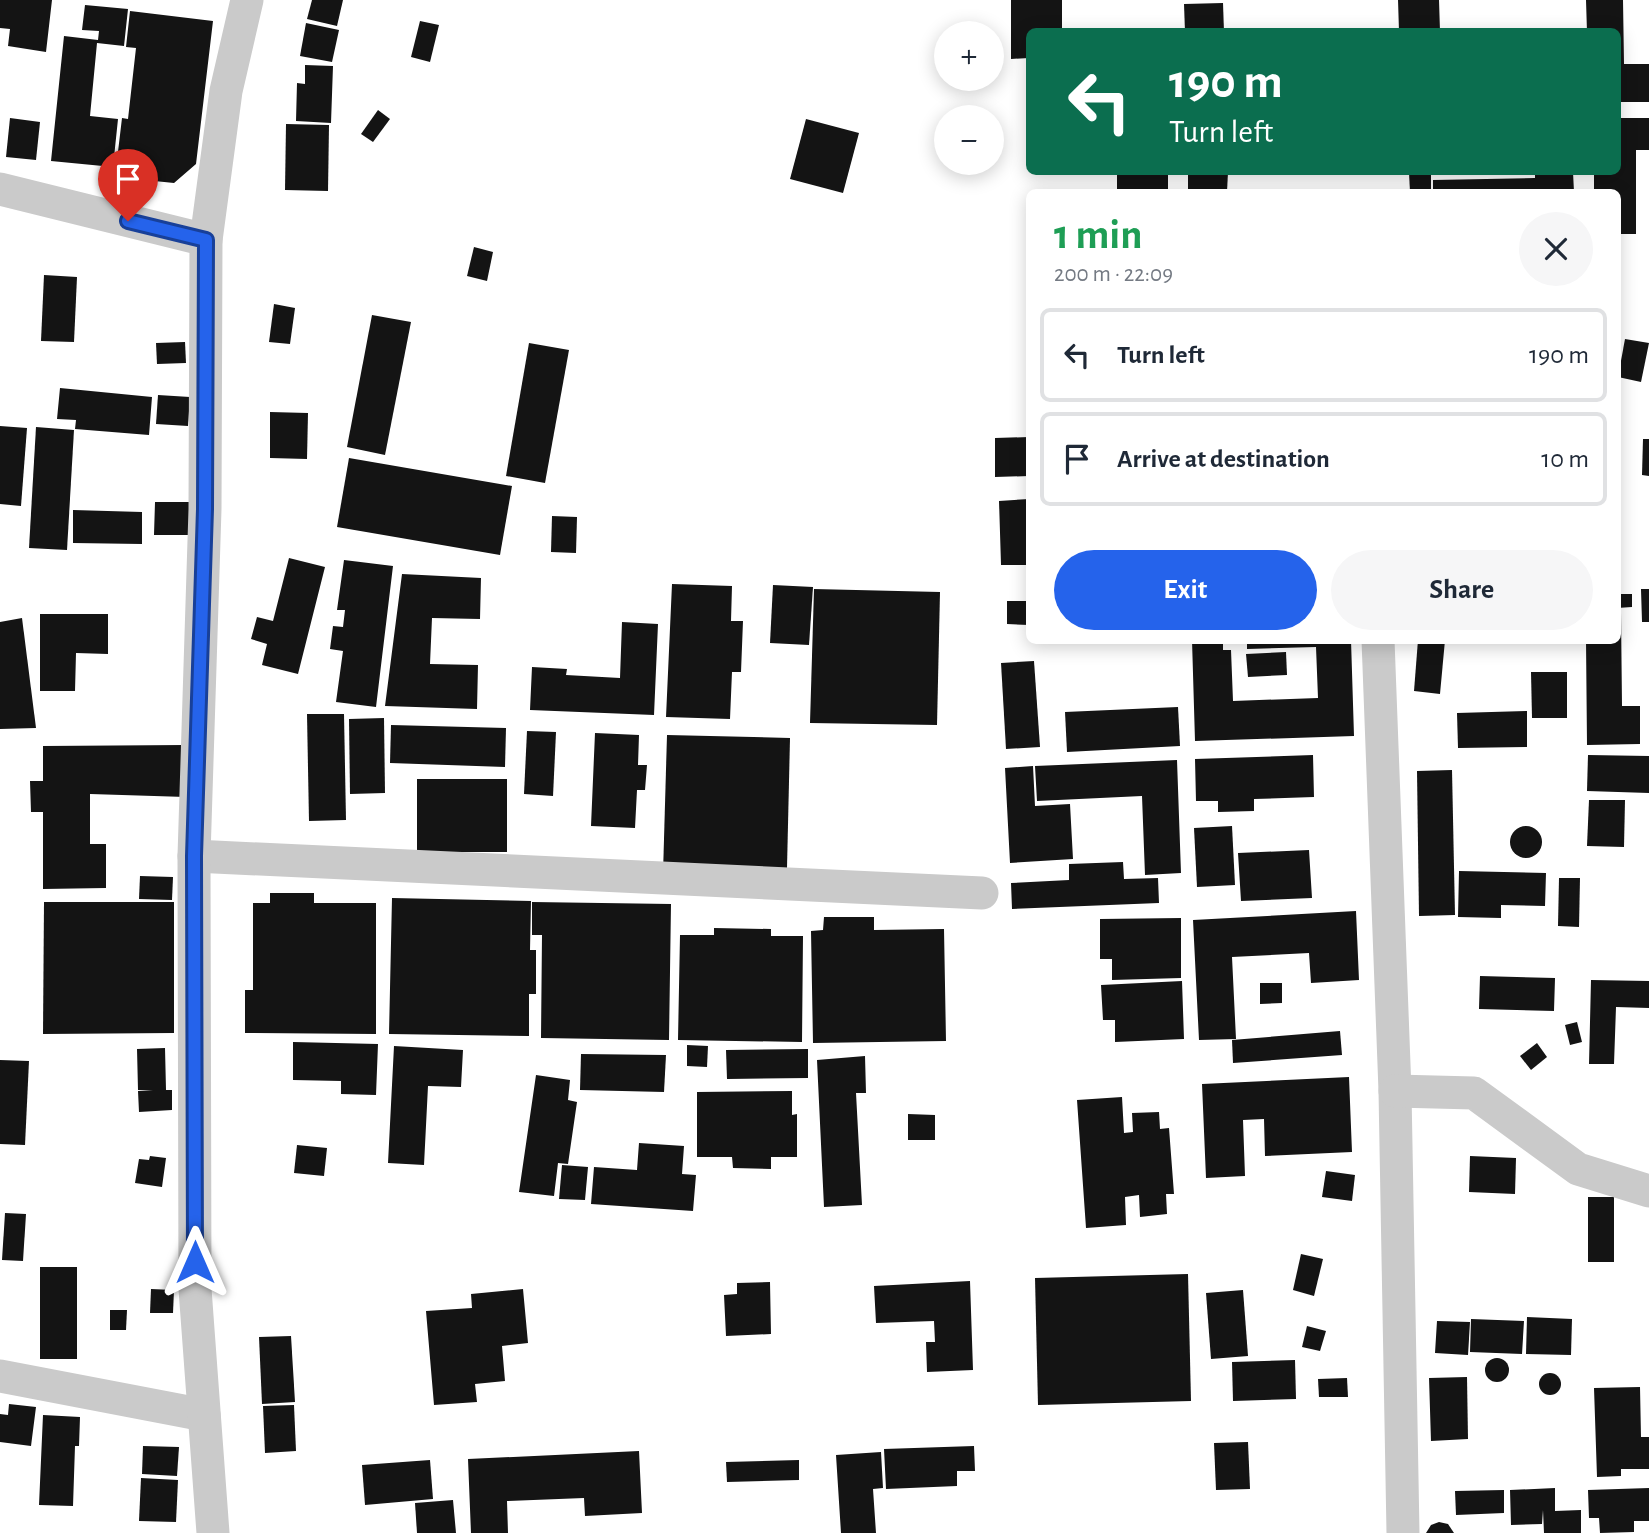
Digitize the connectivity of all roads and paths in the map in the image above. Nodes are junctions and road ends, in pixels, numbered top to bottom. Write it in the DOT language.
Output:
graph roads {
  1 [pos="247,0"];
  2 [pos="0,189"];
  3 [pos="206,240"];
  4 [pos="1378,644"];
  5 [pos="194,856"];
  6 [pos="982,893"];
  7 [pos="1395,1091"];
  8 [pos="1649,1191"];
  9 [pos="0,1376"];
  10 [pos="204,1415"];
  11 [pos="213,1533"];
  12 [pos="1403,1533"];
  1 -- 3 [label="street"];
  2 -- 3 [label="street"];
  3 -- 5 [label="street"];
  4 -- 7 [label="street"];
  5 -- 6 [label="street"];
  5 -- 10 [label="street"];
  7 -- 8 [label="street"];
  7 -- 12 [label="street"];
  9 -- 10 [label="street"];
  10 -- 11 [label="street"];
}
